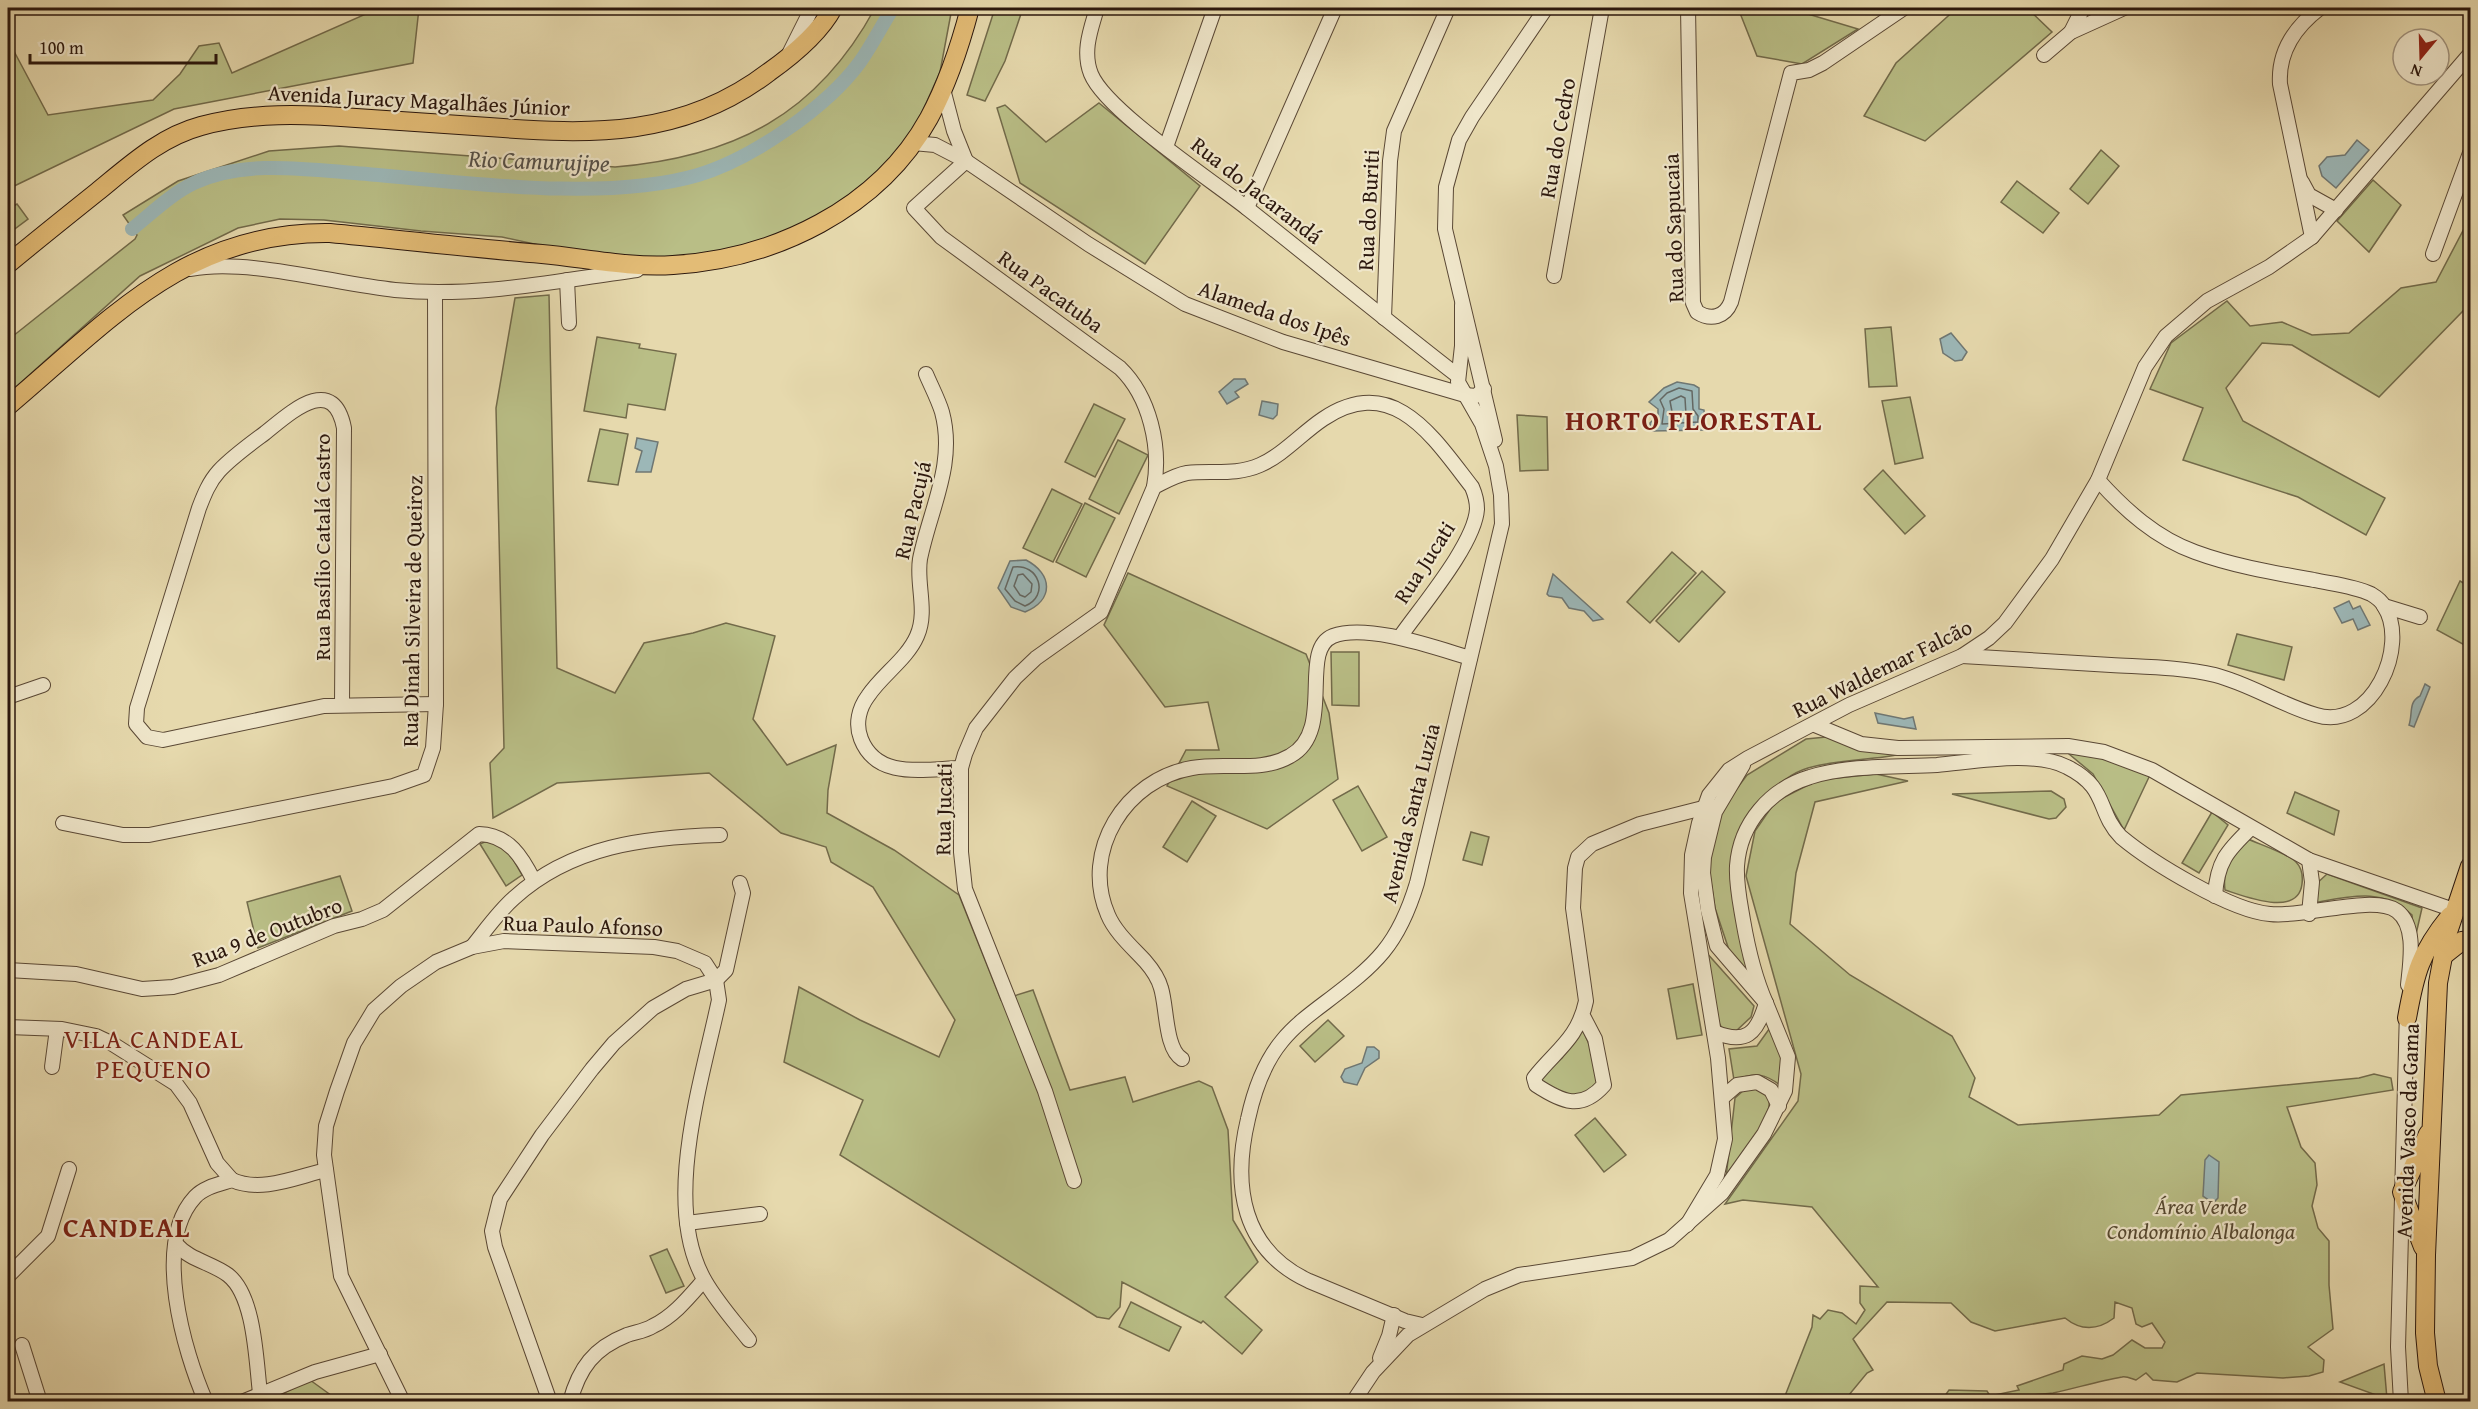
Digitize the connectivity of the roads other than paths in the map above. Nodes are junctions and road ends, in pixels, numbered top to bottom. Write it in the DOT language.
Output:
graph roads {
  1 [pos="812,8"];
  2 [pos="833,8"];
  3 [pos="970,8"];
  4 [pos="1097,8"];
  5 [pos="1215,8"];
  6 [pos="1335,8"];
  7 [pos="1448,8"];
  8 [pos="1546,8"];
  9 [pos="1602,8"];
  10 [pos="1688,8"];
  11 [pos="1904,8"];
  12 [pos="2083,8"];
  13 [pos="2124,8"];
  14 [pos="2319,8"];
  15 [pos="2071,32"];
  16 [pos="2470,54"];
  17 [pos="2044,55"];
  18 [pos="787,59"];
  19 [pos="943,89"];
  20 [pos="914,143"];
  21 [pos="1166,147"];
  22 [pos="2470,153"];
  23 [pos="966,161"];
  24 [pos="2300,177"];
  25 [pos="1247,208"];
  26 [pos="2336,210"];
  27 [pos="2312,237"];
  28 [pos="2433,254"];
  29 [pos="8,264"];
  30 [pos="671,266"];
  31 [pos="171,273"];
  32 [pos="1554,276"];
  33 [pos="567,280"];
  34 [pos="435,292"];
  35 [pos="1462,305"];
  36 [pos="1384,318"];
  37 [pos="568,323"];
  38 [pos="1477,362"];
  39 [pos="1459,369"];
  40 [pos="926,374"];
  41 [pos="1484,389"];
  42 [pos="1465,394"];
  43 [pos="8,406"];
  44 [pos="1157,457"];
  45 [pos="1496,466"];
  46 [pos="1187,473"];
  47 [pos="2098,480"];
  48 [pos="1154,487"];
  49 [pos="2384,606"];
  50 [pos="2420,617"];
  51 [pos="1400,637"];
  52 [pos="1962,657"];
  53 [pos="1470,658"];
  54 [pos="42,686"];
  55 [pos="8,697"];
  56 [pos="342,704"];
  57 [pos="436,704"];
  58 [pos="1836,712"];
  59 [pos="1815,725"];
  60 [pos="1878,746"];
  61 [pos="961,768"];
  62 [pos="1709,810"];
  63 [pos="1660,817"];
  64 [pos="63,823"];
  65 [pos="1705,825"];
  66 [pos="2251,828"];
  67 [pos="720,835"];
  68 [pos="2309,860"];
  69 [pos="2470,866"];
  70 [pos="534,881"];
  71 [pos="740,884"];
  72 [pos="2215,896"];
  73 [pos="2462,913"];
  74 [pos="2309,914"];
  75 [pos="2470,940"];
  76 [pos="472,947"];
  77 [pos="2443,956"];
  78 [pos="8,970"];
  79 [pos="716,980"];
  80 [pos="1766,1003"];
  81 [pos="1583,1016"];
  82 [pos="2407,1018"];
  83 [pos="8,1027"];
  84 [pos="57,1029"];
  85 [pos="1714,1032"];
  86 [pos="1182,1059"];
  87 [pos="52,1067"];
  88 [pos="1722,1098"];
  89 [pos="1779,1106"];
  90 [pos="2432,1124"];
  91 [pos="69,1169"];
  92 [pos="326,1170"];
  93 [pos="232,1180"];
  94 [pos="1074,1181"];
  95 [pos="2402,1192"];
  96 [pos="760,1214"];
  97 [pos="687,1223"];
  98 [pos="1687,1225"];
  99 [pos="177,1245"];
  100 [pos="2426,1254"];
  101 [pos="8,1276"];
  102 [pos="704,1280"];
  103 [pos="1448,1309"];
  104 [pos="1394,1315"];
  105 [pos="1422,1325"];
  106 [pos="749,1340"];
  107 [pos="22,1345"];
  108 [pos="380,1354"];
  109 [pos="1373,1372"];
  110 [pos="260,1393"];
  111 [pos="40,1401"];
  112 [pos="206,1401"];
  113 [pos="242,1401"];
  114 [pos="404,1401"];
  115 [pos="550,1401"];
  116 [pos="570,1401"];
  117 [pos="1353,1401"];
  118 [pos="2401,1401"];
  119 [pos="2437,1401"];
  1 -- 18 [label="street"];
  2 -- 18 [label="main road, Avenida Juracy Magalhães Júnior"];
  3 -- 19 [label="main road"];
  4 -- 21 [label="street, Rua do Jacarandá"];
  5 -- 21 [label="street"];
  6 -- 25 [label="street"];
  7 -- 36 [label="street, Rua do Buriti"];
  8 -- 35 [label="street, Avenida Santa Luzia"];
  9 -- 32 [label="street, Rua do Cedro"];
  10 -- 11 [label="street, Rua do Sapucaia"];
  12 -- 15 [label="street"];
  13 -- 15 [label="street"];
  14 -- 24 [label="street"];
  15 -- 17 [label="street"];
  16 -- 26 [label="street, Rua Waldemar Falcão"];
  18 -- 29 [label="main road, Avenida Juracy Magalhães Júnior"];
  19 -- 20 [label="main road"];
  19 -- 23 [label="street"];
  20 -- 23 [label="street, Alameda dos Ipês"];
  20 -- 30 [label="main road"];
  21 -- 25 [label="street, Rua do Jacarandá"];
  22 -- 28 [label="street"];
  23 -- 42 [label="street, Alameda dos Ipês"];
  23 -- 44 [label="street, Rua Pacatuba"];
  24 -- 26 [label="street"];
  24 -- 27 [label="street"];
  25 -- 36 [label="street, Rua do Jacarandá"];
  26 -- 27 [label="street, Rua Waldemar Falcão"];
  27 -- 47 [label="street, Rua Waldemar Falcão"];
  30 -- 31 [label="main road"];
  30 -- 33 [label="street"];
  31 -- 34 [label="street"];
  31 -- 43 [label="main road"];
  33 -- 34 [label="street"];
  33 -- 37 [label="street"];
  34 -- 57 [label="street, Rua Dinah Silveira de Queiroz"];
  35 -- 38 [label="street, Avenida Santa Luzia"];
  35 -- 39 [label="street, Avenida Santa Luzia"];
  36 -- 39 [label="street, Rua do Jacarandá"];
  38 -- 39 [label="street"];
  38 -- 41 [label="street, Avenida Santa Luzia"];
  39 -- 42 [label="street, Avenida Santa Luzia"];
  40 -- 61 [label="street, Rua Pacujá"];
  41 -- 42 [label="street"];
  41 -- 45 [label="street, Avenida Santa Luzia"];
  42 -- 45 [label="street, Avenida Santa Luzia"];
  44 -- 46 [label="street, Rua Jucati"];
  44 -- 48 [label="street, Rua Pacatuba"];
  45 -- 53 [label="street, Avenida Santa Luzia"];
  46 -- 48 [label="street, Rua Jucati"];
  46 -- 51 [label="street, Rua Jucati"];
  47 -- 49 [label="street"];
  47 -- 52 [label="street, Rua Waldemar Falcão"];
  48 -- 61 [label="street, Rua Jucati"];
  49 -- 50 [label="street"];
  49 -- 52 [label="street"];
  51 -- 53 [label="street"];
  51 -- 86 [label="street"];
  52 -- 58 [label="street, Rua Waldemar Falcão"];
  53 -- 104 [label="street, Avenida Santa Luzia"];
  54 -- 55 [label="street"];
  56 -- 56 [label="street, Rua Basílio Catalá Castro"];
  56 -- 57 [label="street, Rua Basílio Catalá Castro"];
  57 -- 64 [label="street, Rua Dinah Silveira de Queiroz"];
  58 -- 59 [label="street, Rua Waldemar Falcão"];
  58 -- 60 [label="street"];
  59 -- 60 [label="street"];
  59 -- 62 [label="street, Rua Waldemar Falcão"];
  60 -- 66 [label="street"];
  61 -- 94 [label="street, Rua Jucati"];
  62 -- 63 [label="street"];
  62 -- 65 [label="street, Rua Waldemar Falcão"];
  63 -- 65 [label="street"];
  63 -- 81 [label="street"];
  65 -- 80 [label="street, Rua Waldemar Falcão"];
  65 -- 85 [label="street, Rua Waldemar Falcão"];
  66 -- 68 [label="street"];
  66 -- 72 [label="street"];
  67 -- 70 [label="street, Rua Paulo Afonso"];
  68 -- 73 [label="street"];
  68 -- 74 [label="street"];
  69 -- 73 [label="main road, Avenida Vasco da Gama"];
  70 -- 76 [label="street, Rua Paulo Afonso"];
  70 -- 78 [label="street, Rua 9 de Outubro"];
  71 -- 79 [label="street"];
  72 -- 74 [label="street"];
  72 -- 80 [label="street"];
  73 -- 77 [label="main road, Avenida Vasco da Gama"];
  73 -- 82 [label="main road"];
  74 -- 82 [label="street"];
  75 -- 77 [label="main road"];
  76 -- 79 [label="street, Rua Paulo Afonso"];
  76 -- 92 [label="street, Rua Paulo Afonso"];
  77 -- 90 [label="main road, Avenida Vasco da Gama"];
  79 -- 97 [label="street"];
  79 -- 115 [label="street"];
  80 -- 85 [label="street"];
  80 -- 89 [label="street, Rua Waldemar Falcão"];
  81 -- 81 [label="street"];
  82 -- 95 [label="street"];
  83 -- 84 [label="street"];
  84 -- 87 [label="street"];
  84 -- 93 [label="street"];
  85 -- 88 [label="street, Rua Waldemar Falcão"];
  88 -- 89 [label="street"];
  88 -- 98 [label="street, Rua Waldemar Falcão"];
  89 -- 98 [label="street, Rua Waldemar Falcão"];
  90 -- 95 [label="main road"];
  90 -- 100 [label="main road, Avenida Vasco da Gama"];
  91 -- 101 [label="street"];
  92 -- 93 [label="street"];
  92 -- 108 [label="street, Rua Paulo Afonso"];
  93 -- 99 [label="street"];
  95 -- 100 [label="main road"];
  95 -- 118 [label="street"];
  96 -- 97 [label="street"];
  97 -- 102 [label="street"];
  98 -- 103 [label="street, Rua Waldemar Falcão"];
  99 -- 110 [label="street"];
  99 -- 112 [label="street"];
  100 -- 119 [label="main road, Avenida Vasco da Gama"];
  102 -- 106 [label="street"];
  102 -- 116 [label="street"];
  103 -- 104 [label="street, Rua Waldemar Falcão"];
  103 -- 105 [label="street, Rua Waldemar Falcão"];
  104 -- 105 [label="street"];
  104 -- 109 [label="street, Rua Waldemar Falcão"];
  105 -- 109 [label="street, Rua Waldemar Falcão"];
  107 -- 111 [label="street"];
  108 -- 110 [label="street"];
  108 -- 114 [label="street, Rua Paulo Afonso"];
  109 -- 117 [label="street, Rua Waldemar Falcão"];
  110 -- 113 [label="street"];
}
